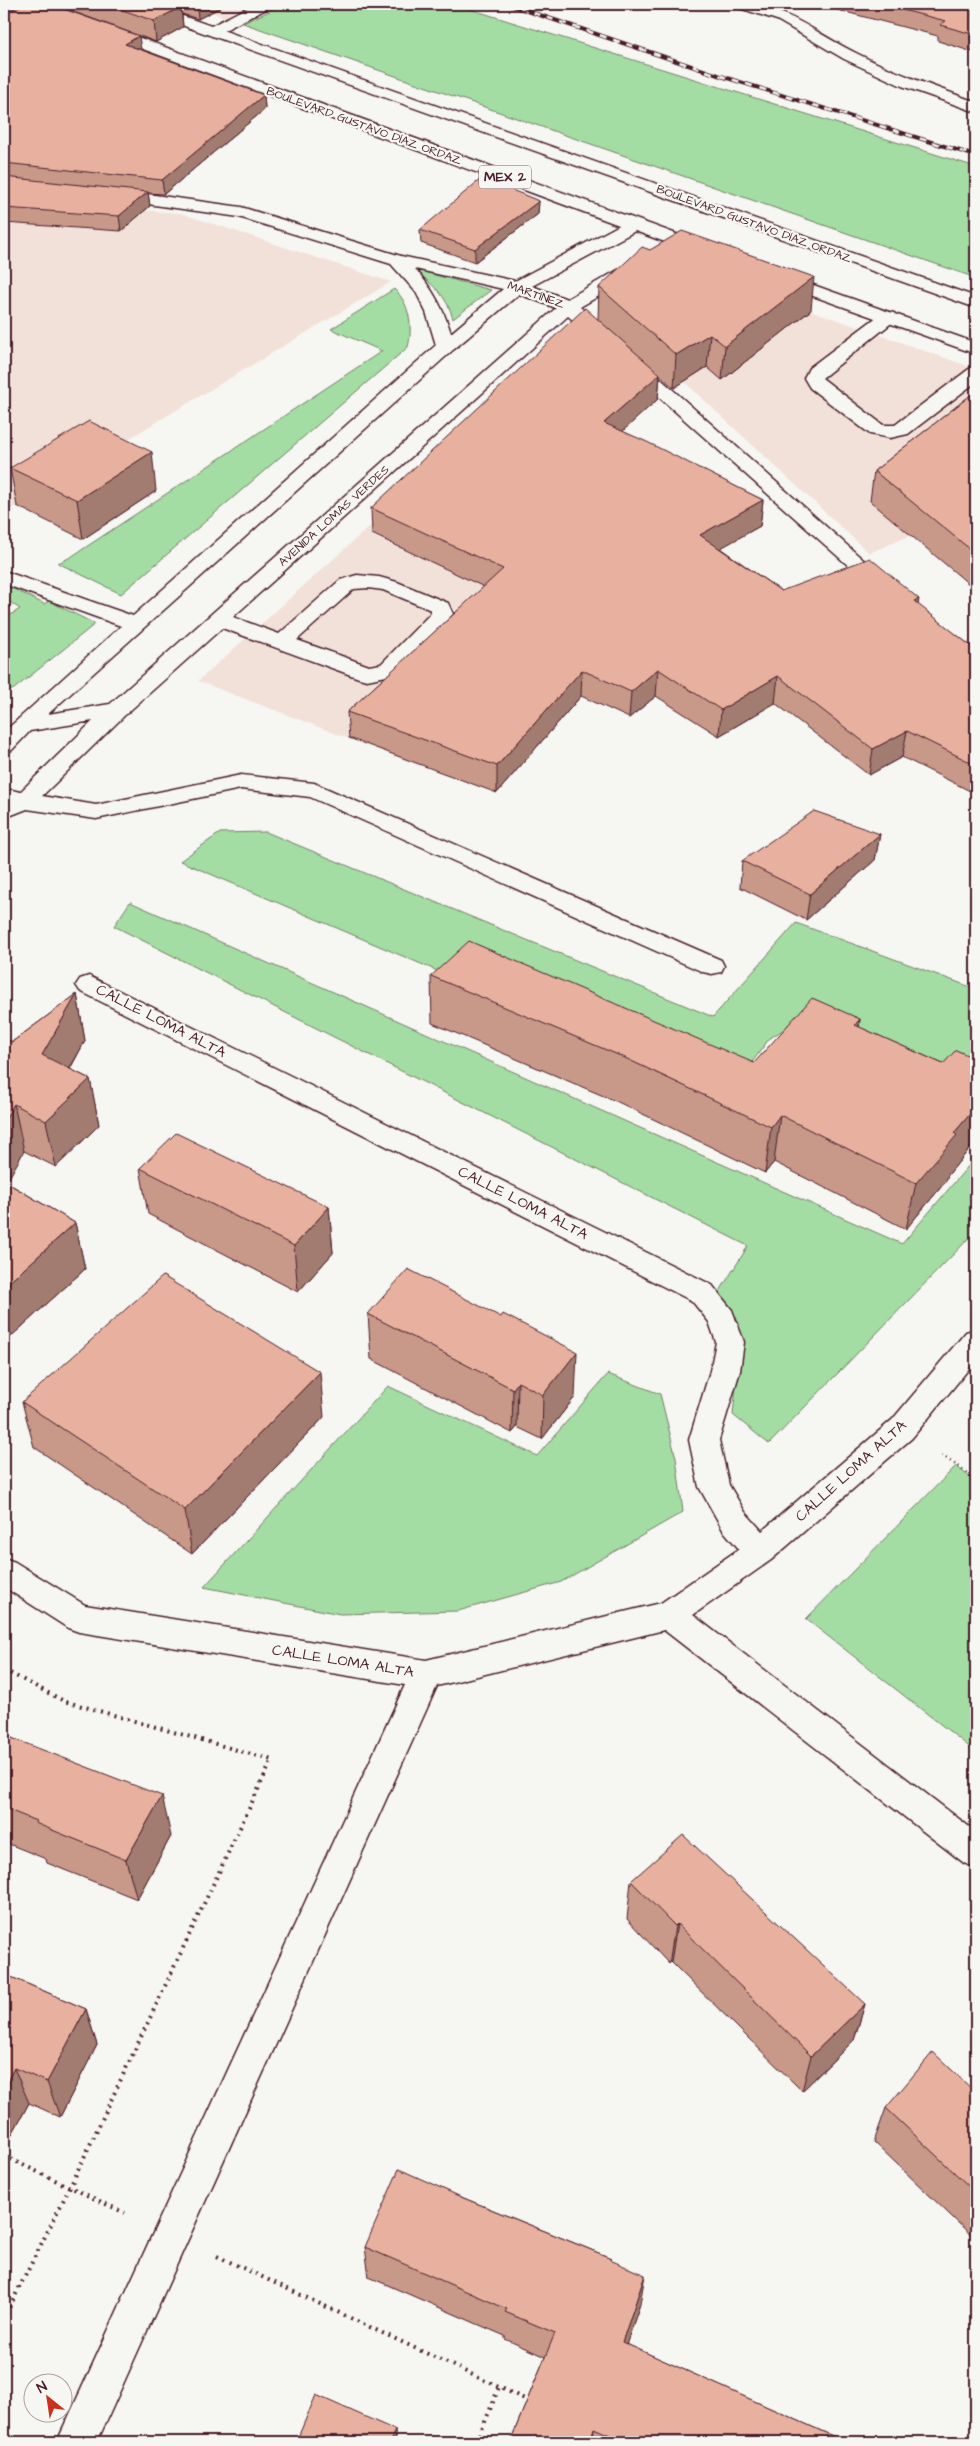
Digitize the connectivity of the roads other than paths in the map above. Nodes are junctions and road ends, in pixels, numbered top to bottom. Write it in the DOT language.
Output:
graph roads {
  1 [pos="11,4"];
  2 [pos="34,4"];
  3 [pos="136,4"];
  4 [pos="265,4"];
  5 [pos="741,4"];
  6 [pos="4,7"];
  7 [pos="161,7"];
  8 [pos="795,8"];
  9 [pos="782,17"];
  10 [pos="212,31"];
  11 [pos="976,107"];
  12 [pos="90,192"];
  13 [pos="633,225"];
  14 [pos="663,252"];
  15 [pos="726,258"];
  16 [pos="397,260"];
  17 [pos="762,272"];
  18 [pos="516,287"];
  19 [pos="976,303"];
  20 [pos="568,306"];
  21 [pos="888,317"];
  22 [pos="446,346"];
  23 [pos="976,349"];
  24 [pos="976,373"];
  25 [pos="4,577"];
  26 [pos="902,602"];
  27 [pos="218,619"];
  28 [pos="136,624"];
  29 [pos="284,642"];
  30 [pos="117,710"];
  31 [pos="14,726"];
  32 [pos="4,745"];
  33 [pos="11,802"];
  34 [pos="712,966"];
  35 [pos="89,985"];
  36 [pos="972,1351"];
  37 [pos="760,1551"];
  38 [pos="4,1571"];
  39 [pos="669,1615"];
  40 [pos="426,1674"];
  41 [pos="976,1852"];
  42 [pos="77,2442"];
  1 -- 6 [label="street"];
  2 -- 13 [label="street, BOULEVARD GUSTAVO DÍAZ ORDAZ / MEX 2"];
  3 -- 7 [label="street, BOULEVARD GUSTAVO DÍAZ ORDAZ / MEX 2"];
  4 -- 10 [label="street"];
  5 -- 9 [label="street"];
  7 -- 10 [label="street, BOULEVARD GUSTAVO DÍAZ ORDAZ / MEX 2"];
  8 -- 9 [label="street"];
  9 -- 11 [label="street"];
  10 -- 19 [label="street, BOULEVARD GUSTAVO DÍAZ ORDAZ / MEX 2"];
  12 -- 16 [label="street, MARTÍNEZ"];
  13 -- 14 [label="street, BOULEVARD GUSTAVO DÍAZ ORDAZ / MEX 2"];
  13 -- 18 [label="street"];
  14 -- 15 [label="street, BOULEVARD GUSTAVO DÍAZ ORDAZ / MEX 2"];
  14 -- 20 [label="street, AVENIDA LOMAS VERDES"];
  16 -- 18 [label="street, MARTÍNEZ"];
  16 -- 22 [label="street"];
  17 -- 21 [label="street"];
  18 -- 20 [label="street, MARTÍNEZ"];
  18 -- 22 [label="street"];
  20 -- 26 [label="street, MARTÍNEZ"];
  20 -- 27 [label="street, AVENIDA LOMAS VERDES"];
  21 -- 23 [label="street"];
  21 -- 24 [label="street"];
  22 -- 28 [label="street"];
  25 -- 28 [label="street"];
  27 -- 29 [label="street"];
  27 -- 30 [label="street, AVENIDA LOMAS VERDES"];
  28 -- 31 [label="street"];
  29 -- 29 [label="street"];
  30 -- 31 [label="street"];
  30 -- 33 [label="street, AVENIDA LOMAS VERDES"];
  31 -- 32 [label="street"];
  33 -- 34 [label="street"];
  35 -- 37 [label="street, CALLE LOMA ALTA"];
  36 -- 37 [label="street, CALLE LOMA ALTA"];
  37 -- 39 [label="street, CALLE LOMA ALTA"];
  38 -- 40 [label="street, CALLE LOMA ALTA"];
  39 -- 40 [label="street, CALLE LOMA ALTA"];
  39 -- 41 [label="street"];
  40 -- 42 [label="street"];
}
